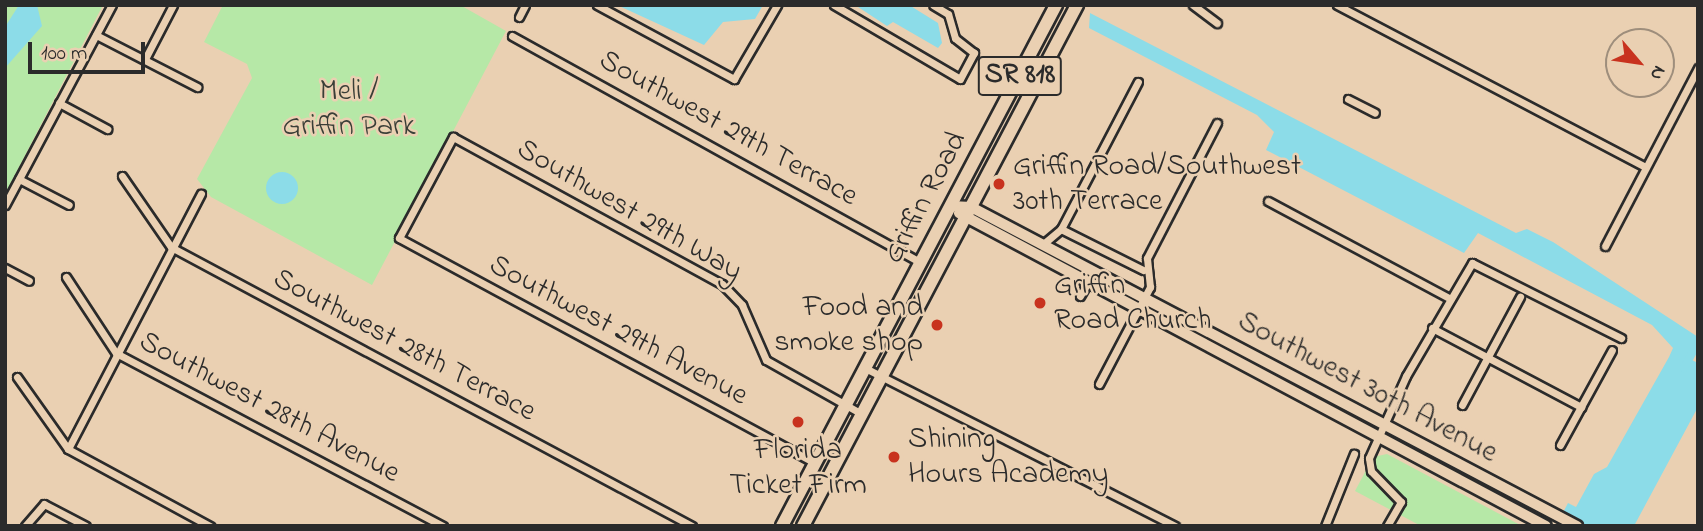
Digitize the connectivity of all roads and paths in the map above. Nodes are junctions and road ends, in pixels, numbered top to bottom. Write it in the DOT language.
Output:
graph roads {
  1 [pos="112,5"];
  2 [pos="173,5"];
  3 [pos="525,5"];
  4 [pos="597,5"];
  5 [pos="777,5"];
  6 [pos="933,5"];
  7 [pos="1057,5"];
  8 [pos="1193,5"];
  9 [pos="1336,5"];
  10 [pos="834,7"];
  11 [pos="1075,9"];
  12 [pos="519,17"];
  13 [pos="1217,23"];
  14 [pos="96,35"];
  15 [pos="512,36"];
  16 [pos="145,59"];
  17 [pos="1698,68"];
  18 [pos="1138,82"];
  19 [pos="197,86"];
  20 [pos="1348,99"];
  21 [pos="59,103"];
  22 [pos="1376,113"];
  23 [pos="1217,123"];
  24 [pos="107,129"];
  25 [pos="453,136"];
  26 [pos="1644,166"];
  27 [pos="122,176"];
  28 [pos="19,179"];
  29 [pos="201,193"];
  30 [pos="1268,201"];
  31 [pos="5,205"];
  32 [pos="69,205"];
  33 [pos="951,206"];
  34 [pos="971,207"];
  35 [pos="965,220"];
  36 [pos="1061,229"];
  37 [pos="1042,245"];
  38 [pos="1605,246"];
  39 [pos="171,247"];
  40 [pos="921,262"];
  41 [pos="5,268"];
  42 [pos="1143,270"];
  43 [pos="66,277"];
  44 [pos="29,281"];
  45 [pos="1087,284"];
  46 [pos="1080,296"];
  47 [pos="1520,297"];
  48 [pos="1449,298"];
  49 [pos="1144,299"];
  50 [pos="1138,311"];
  51 [pos="1432,328"];
  52 [pos="1621,338"];
  53 [pos="1612,350"];
  54 [pos="116,353"];
  55 [pos="1487,358"];
  56 [pos="865,368"];
  57 [pos="883,373"];
  58 [pos="16,377"];
  59 [pos="1099,384"];
  60 [pos="846,405"];
  61 [pos="1462,405"];
  62 [pos="1581,407"];
  63 [pos="862,414"];
  64 [pos="1382,424"];
  65 [pos="1381,438"];
  66 [pos="1560,445"];
  67 [pos="68,449"];
  68 [pos="1354,454"];
  69 [pos="815,463"];
  70 [pos="25,526"];
  71 [pos="86,526"];
  72 [pos="210,526"];
  73 [pos="443,526"];
  74 [pos="692,526"];
  75 [pos="782,526"];
  76 [pos="803,526"];
  77 [pos="1175,526"];
  78 [pos="1325,526"];
  79 [pos="1387,526"];
  80 [pos="1546,526"];
  81 [pos="1577,526"];
  1 -- 14 [label="street"];
  2 -- 16 [label="street"];
  3 -- 12 [label="street"];
  4 -- 5 [label="street"];
  6 -- 10 [label="street"];
  7 -- 11 [label="street"];
  7 -- 33 [label="main road, Griffin Road / SR 818"];
  8 -- 13 [label="street"];
  9 -- 26 [label="street"];
  11 -- 34 [label="main road, Griffin Road / SR 818"];
  14 -- 16 [label="street"];
  14 -- 21 [label="street"];
  15 -- 40 [label="street, Southwest 29th Terrace"];
  16 -- 19 [label="street"];
  17 -- 26 [label="street"];
  18 -- 36 [label="street"];
  20 -- 22 [label="street"];
  21 -- 24 [label="street"];
  21 -- 28 [label="street"];
  23 -- 42 [label="street"];
  25 -- 60 [label="street, Southwest 29th Way"];
  25 -- 69 [label="street, Southwest 29th Avenue"];
  26 -- 38 [label="street"];
  27 -- 39 [label="street, Southwest 28th Terrace"];
  28 -- 31 [label="street"];
  28 -- 32 [label="street"];
  29 -- 39 [label="street"];
  30 -- 48 [label="street"];
  33 -- 34 [label="main road, Southwest 30th Avenue"];
  33 -- 35 [label="main road, Southwest 30th Avenue"];
  33 -- 40 [label="main road, Griffin Road / SR 818"];
  34 -- 35 [label="main road, Griffin Road / SR 818"];
  34 -- 37 [label="main road, Southwest 30th Avenue"];
  35 -- 45 [label="main road, Southwest 30th Avenue"];
  35 -- 57 [label="main road, Griffin Road / SR 818"];
  36 -- 37 [label="street"];
  36 -- 42 [label="street"];
  37 -- 49 [label="main road, Southwest 30th Avenue"];
  39 -- 54 [label="street"];
  39 -- 74 [label="street, Southwest 28th Terrace"];
  40 -- 56 [label="main road, Griffin Road / SR 818"];
  41 -- 44 [label="street"];
  42 -- 49 [label="street"];
  43 -- 54 [label="street, Southwest 28th Avenue"];
  45 -- 46 [label="street"];
  45 -- 50 [label="main road, Southwest 30th Avenue"];
  47 -- 55 [label="street"];
  48 -- 51 [label="street"];
  48 -- 52 [label="street"];
  49 -- 50 [label="street"];
  49 -- 64 [label="main road, Southwest 30th Avenue"];
  50 -- 59 [label="street"];
  50 -- 65 [label="main road, Southwest 30th Avenue"];
  51 -- 55 [label="street"];
  51 -- 64 [label="street"];
  53 -- 62 [label="street"];
  54 -- 67 [label="street"];
  54 -- 73 [label="street, Southwest 28th Avenue"];
  55 -- 61 [label="street"];
  55 -- 62 [label="street"];
  56 -- 57 [label="street"];
  56 -- 60 [label="main road, Griffin Road / SR 818"];
  57 -- 63 [label="main road, Griffin Road / SR 818"];
  57 -- 77 [label="street"];
  58 -- 67 [label="street"];
  60 -- 63 [label="street, Southwest 29th Way"];
  60 -- 69 [label="main road, Griffin Road / SR 818"];
  62 -- 66 [label="street"];
  63 -- 76 [label="main road, Griffin Road / SR 818"];
  64 -- 65 [label="street"];
  64 -- 81 [label="main road, Southwest 30th Avenue"];
  65 -- 79 [label="street"];
  65 -- 80 [label="main road, Southwest 30th Avenue"];
  67 -- 72 [label="street"];
  68 -- 78 [label="street"];
  69 -- 75 [label="main road, Griffin Road / SR 818"];
  70 -- 71 [label="street"];
}
